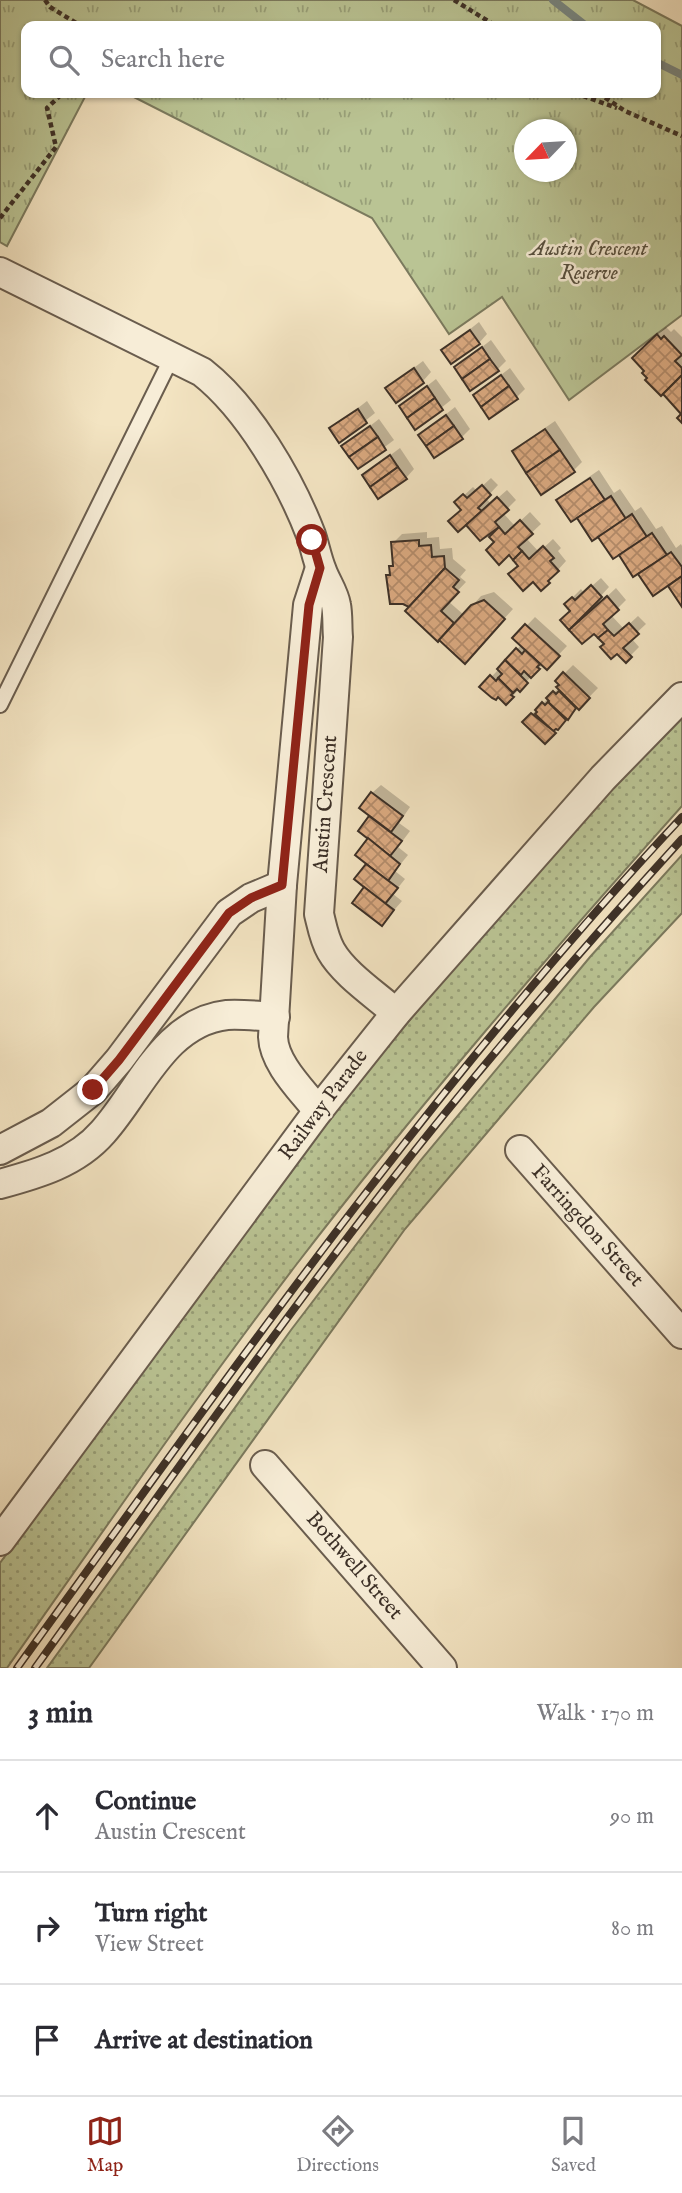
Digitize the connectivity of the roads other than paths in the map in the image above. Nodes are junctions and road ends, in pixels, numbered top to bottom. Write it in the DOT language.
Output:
graph roads {
  1 [pos="0,272"];
  2 [pos="172,357"];
  3 [pos="320,568"];
  4 [pos="682,697"];
  5 [pos="0,705"];
  6 [pos="282,885"];
  7 [pos="396,1013"];
  8 [pos="275,1017"];
  9 [pos="318,1111"];
  10 [pos="0,1150"];
  11 [pos="520,1150"];
  12 [pos="0,1184"];
  13 [pos="682,1334"];
  14 [pos="265,1465"];
  15 [pos="0,1541"];
  16 [pos="443,1668"];
  1 -- 2 [label="street, Austin Crescent"];
  2 -- 3 [label="street, Austin Crescent"];
  2 -- 5 [label="lane"];
  3 -- 6 [label="street, Austin Crescent"];
  3 -- 7 [label="street, Austin Crescent"];
  4 -- 7 [label="street, Railway Parade"];
  6 -- 8 [label="street, Austin Crescent"];
  6 -- 10 [label="street"];
  7 -- 9 [label="street, Railway Parade"];
  8 -- 9 [label="street, Austin Crescent"];
  8 -- 12 [label="street"];
  9 -- 15 [label="street, Railway Parade"];
  11 -- 13 [label="street, Farringdon Street"];
  14 -- 16 [label="street, Bothwell Street"];
}
